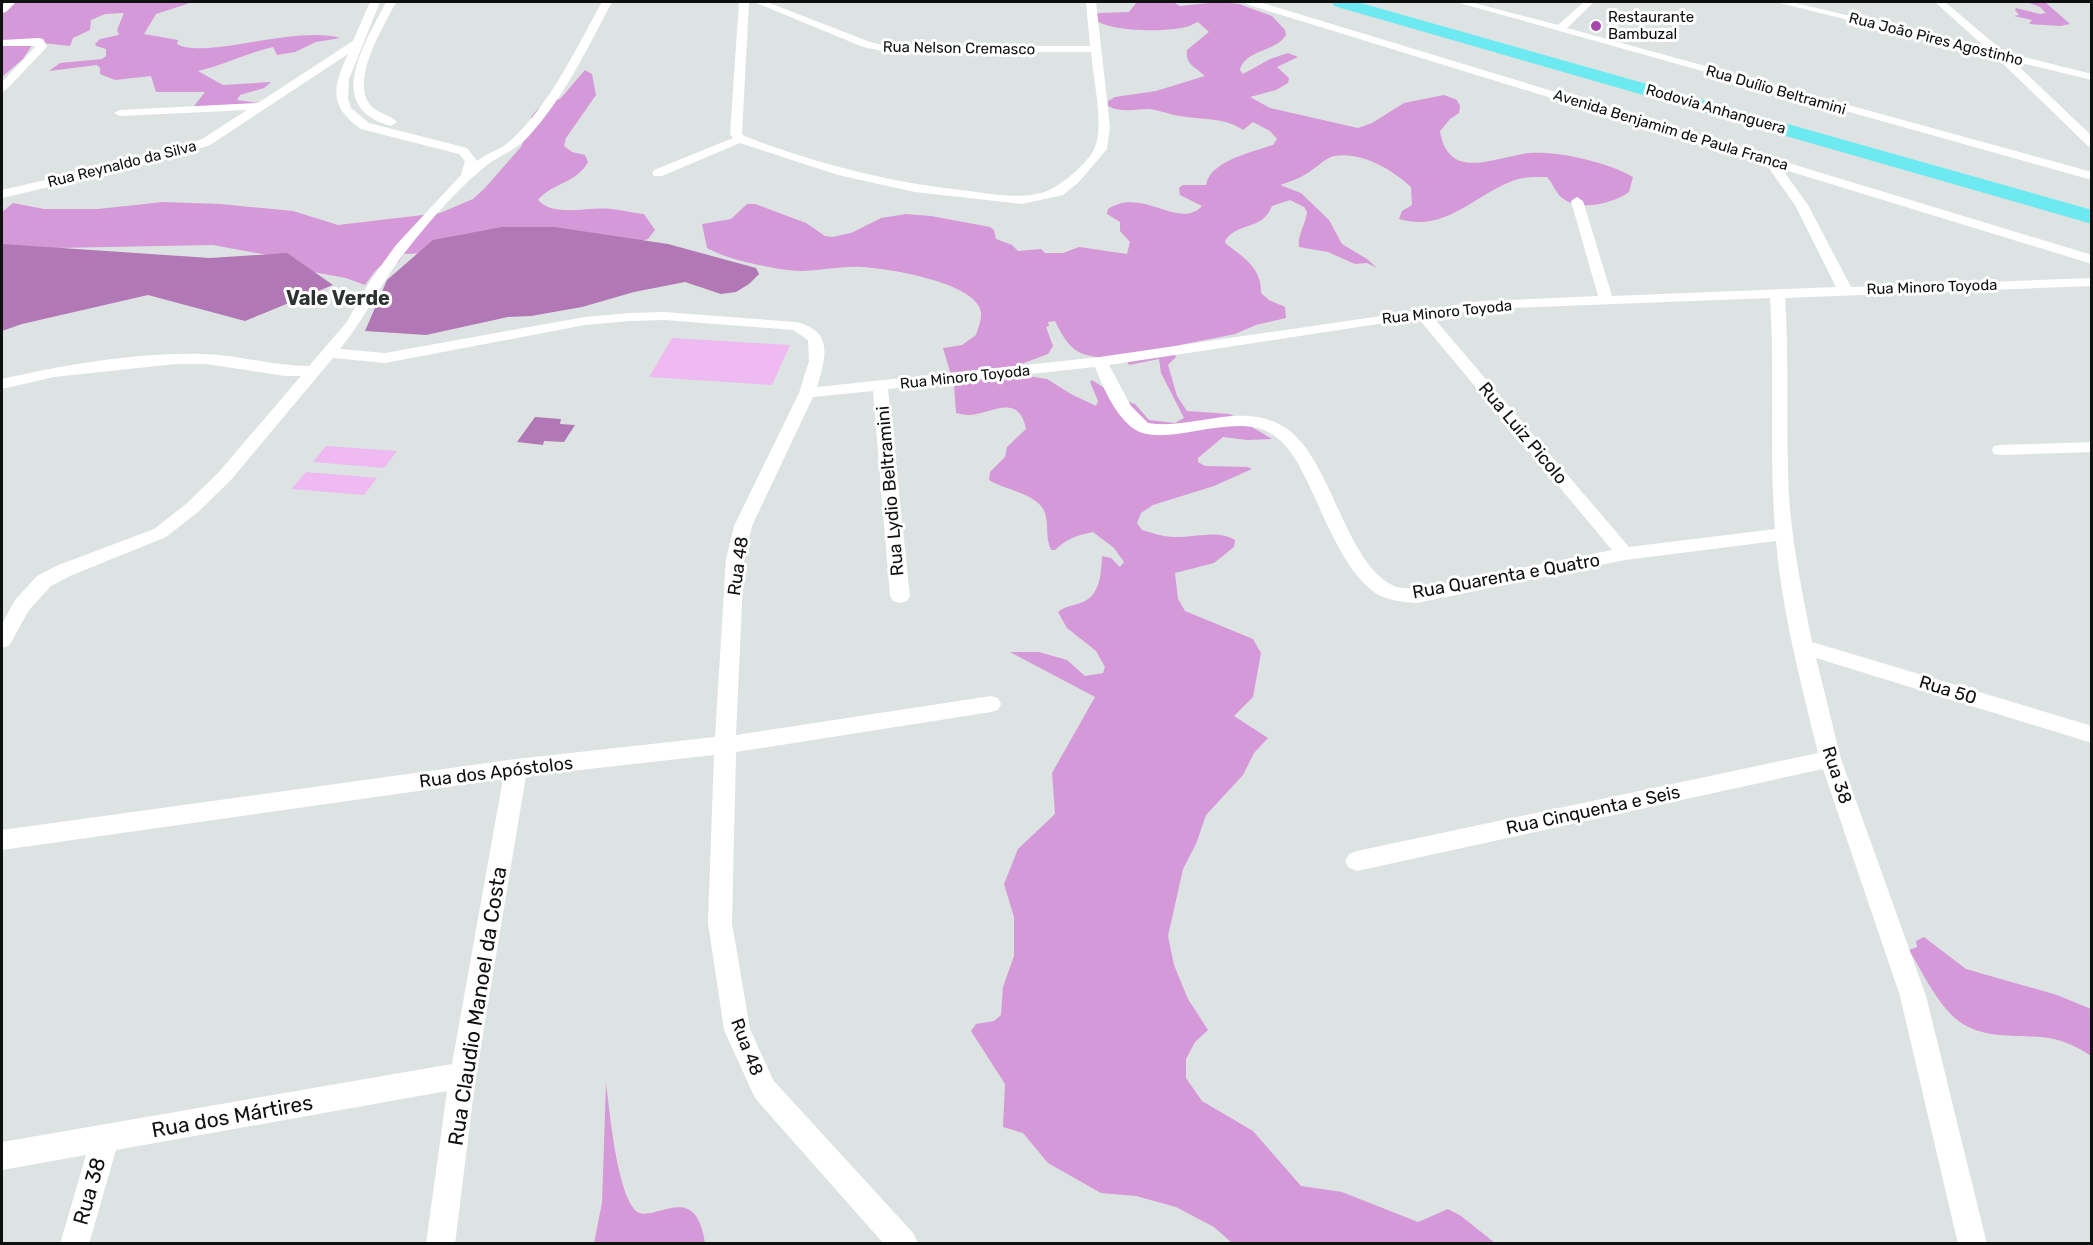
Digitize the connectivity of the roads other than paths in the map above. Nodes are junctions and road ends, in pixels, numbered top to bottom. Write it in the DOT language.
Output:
graph roads {
  1 [pos="11,2"];
  2 [pos="375,2"];
  3 [pos="391,2"];
  4 [pos="607,2"];
  5 [pos="744,2"];
  6 [pos="759,2"];
  7 [pos="1091,2"];
  8 [pos="1250,2"];
  9 [pos="1340,2"];
  10 [pos="1371,2"];
  11 [pos="1461,2"];
  12 [pos="1589,2"];
  13 [pos="1781,2"];
  14 [pos="1940,2"];
  15 [pos="2,10"];
  16 [pos="1560,29"];
  17 [pos="357,43"];
  18 [pos="2,44"];
  19 [pos="1095,49"];
  20 [pos="1999,54"];
  21 [pos="2091,77"];
  22 [pos="2,88"];
  23 [pos="259,106"];
  24 [pos="120,113"];
  25 [pos="740,139"];
  26 [pos="2091,143"];
  27 [pos="1769,160"];
  28 [pos="484,161"];
  29 [pos="658,173"];
  30 [pos="467,176"];
  31 [pos="2091,176"];
  32 [pos="2,194"];
  33 [pos="1577,201"];
  34 [pos="2091,209"];
  35 [pos="2091,217"];
  36 [pos="2091,260"];
  37 [pos="2091,282"];
  38 [pos="1845,290"];
  39 [pos="1777,293"];
  40 [pos="1606,300"];
  41 [pos="1422,313"];
  42 [pos="329,352"];
  43 [pos="1100,363"];
  44 [pos="313,371"];
  45 [pos="2,384"];
  46 [pos="880,386"];
  47 [pos="807,393"];
  48 [pos="2091,447"];
  49 [pos="2000,450"];
  50 [pos="1784,534"];
  51 [pos="1625,554"];
  52 [pos="900,596"];
  53 [pos="8,618"];
  54 [pos="2,641"];
  55 [pos="1803,647"];
  56 [pos="991,704"];
  57 [pos="2091,735"];
  58 [pos="725,745"];
  59 [pos="1830,759"];
  60 [pos="516,768"];
  61 [pos="2,840"];
  62 [pos="1357,861"];
  63 [pos="463,1075"];
  64 [pos="105,1139"];
  65 [pos="2,1156"];
  66 [pos="74,1244"];
  67 [pos="440,1244"];
  68 [pos="904,1244"];
  69 [pos="1972,1244"];
  1 -- 15 [label="street"];
  2 -- 17 [label="street"];
  3 -- 28 [label="street"];
  4 -- 28 [label="street"];
  5 -- 25 [label="street"];
  6 -- 19 [label="street, Rua Nelson Cremasco"];
  7 -- 19 [label="street"];
  8 -- 27 [label="street, Avenida Benjamim de Paula Franca"];
  9 -- 35 [label="highway, Rodovia Anhanguera"];
  10 -- 34 [label="highway, Rodovia Anhanguera"];
  11 -- 16 [label="street, Rua Duílio Beltramini"];
  12 -- 16 [label="street"];
  13 -- 20 [label="street, Rua João Pires Agostinho"];
  14 -- 20 [label="street"];
  16 -- 31 [label="street, Rua Duílio Beltramini"];
  17 -- 23 [label="street, Rua Reynaldo da Silva"];
  17 -- 30 [label="street"];
  18 -- 22 [label="street"];
  19 -- 25 [label="street"];
  20 -- 21 [label="street, Rua João Pires Agostinho"];
  20 -- 26 [label="street"];
  23 -- 24 [label="street"];
  23 -- 32 [label="street, Rua Reynaldo da Silva"];
  25 -- 29 [label="street"];
  27 -- 36 [label="street, Avenida Benjamim de Paula Franca"];
  27 -- 38 [label="street"];
  28 -- 30 [label="street"];
  30 -- 42 [label="street"];
  33 -- 40 [label="street"];
  37 -- 38 [label="street, Rua Minoro Toyoda"];
  38 -- 39 [label="street, Rua Minoro Toyoda"];
  39 -- 40 [label="street, Rua Minoro Toyoda"];
  39 -- 50 [label="street, Rua 38"];
  40 -- 41 [label="street, Rua Minoro Toyoda"];
  41 -- 43 [label="street, Rua Minoro Toyoda"];
  41 -- 51 [label="street, Rua Luiz Picolo"];
  42 -- 44 [label="street"];
  42 -- 47 [label="street, Rua 48"];
  43 -- 46 [label="street, Rua Minoro Toyoda"];
  43 -- 51 [label="street, Rua Quarenta e Quatro"];
  44 -- 45 [label="street"];
  44 -- 53 [label="street"];
  46 -- 47 [label="street, Rua Minoro Toyoda"];
  46 -- 52 [label="street, Rua Lydio Beltramini"];
  47 -- 58 [label="street, Rua 48"];
  48 -- 49 [label="street"];
  50 -- 51 [label="street, Rua Quarenta e Quatro"];
  50 -- 55 [label="street, Rua 38"];
  53 -- 54 [label="street"];
  55 -- 57 [label="street, Rua 50"];
  55 -- 59 [label="street, Rua 38"];
  56 -- 58 [label="street, Rua dos Apóstolos"];
  58 -- 60 [label="street, Rua dos Apóstolos"];
  58 -- 68 [label="street, Rua 48"];
  59 -- 62 [label="street, Rua Cinquenta e Seis"];
  59 -- 69 [label="street, Rua 38"];
  60 -- 61 [label="street, Rua dos Apóstolos"];
  60 -- 63 [label="street, Rua Claudio Manoel da Costa"];
  63 -- 64 [label="street, Rua dos Mártires"];
  63 -- 67 [label="street, Rua Claudio Manoel da Costa"];
  64 -- 65 [label="street, Rua dos Mártires"];
  64 -- 66 [label="street, Rua 38"];
}
